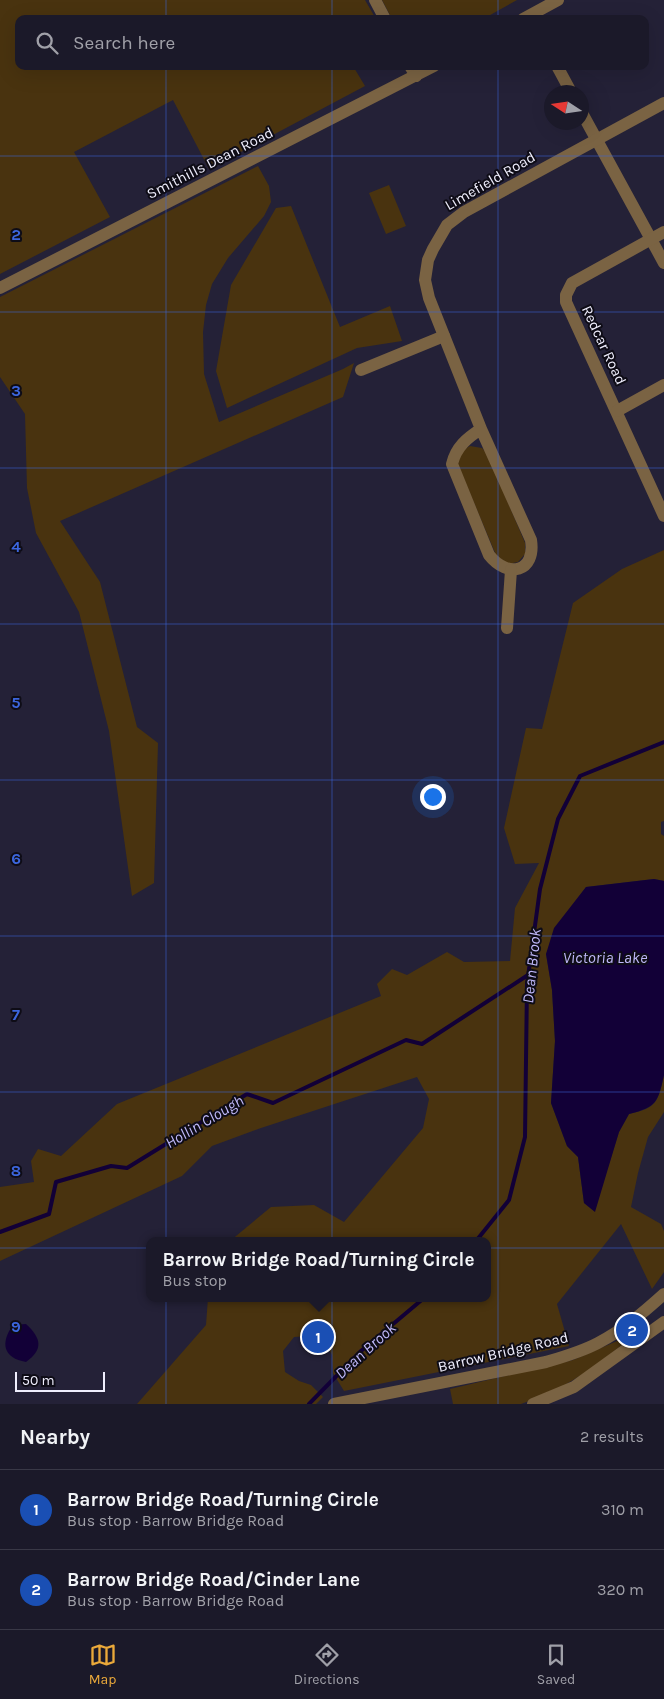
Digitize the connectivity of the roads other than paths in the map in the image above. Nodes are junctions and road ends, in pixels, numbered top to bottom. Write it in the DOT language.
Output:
graph roads {
  1 [pos="374,0"];
  2 [pos="558,0"];
  3 [pos="383,15"];
  4 [pos="533,15"];
  5 [pos="558,70"];
  6 [pos="413,71"];
  7 [pos="566,85"];
  8 [pos="664,102"];
  9 [pos="589,126"];
  10 [pos="596,140"];
  11 [pos="664,232"];
  12 [pos="651,239"];
  13 [pos="664,263"];
  14 [pos="0,288"];
  15 [pos="444,336"];
  16 [pos="361,370"];
  17 [pos="664,385"];
  18 [pos="617,411"];
  19 [pos="481,429"];
  20 [pos="664,516"];
  21 [pos="511,570"];
  22 [pos="507,628"];
  23 [pos="664,1294"];
  24 [pos="664,1322"];
  25 [pos="334,1404"];
  26 [pos="533,1404"];
  1 -- 3 [label="street"];
  2 -- 4 [label="street"];
  5 -- 7 [label="street"];
  6 -- 14 [label="street, Smithills Dean Road"];
  8 -- 10 [label="street, Limefield Road"];
  9 -- 10 [label="street"];
  10 -- 12 [label="street"];
  10 -- 15 [label="street, Limefield Road"];
  11 -- 12 [label="street, Redcar Road"];
  12 -- 13 [label="street"];
  12 -- 18 [label="street, Redcar Road"];
  15 -- 16 [label="street"];
  15 -- 19 [label="street, Limefield Road"];
  17 -- 18 [label="street"];
  18 -- 20 [label="street, Redcar Road"];
  19 -- 21 [label="street, Limefield Road"];
  19 -- 21 [label="street"];
  21 -- 22 [label="street"];
  23 -- 25 [label="street, Barrow Bridge Road"];
  24 -- 26 [label="street"];
}
